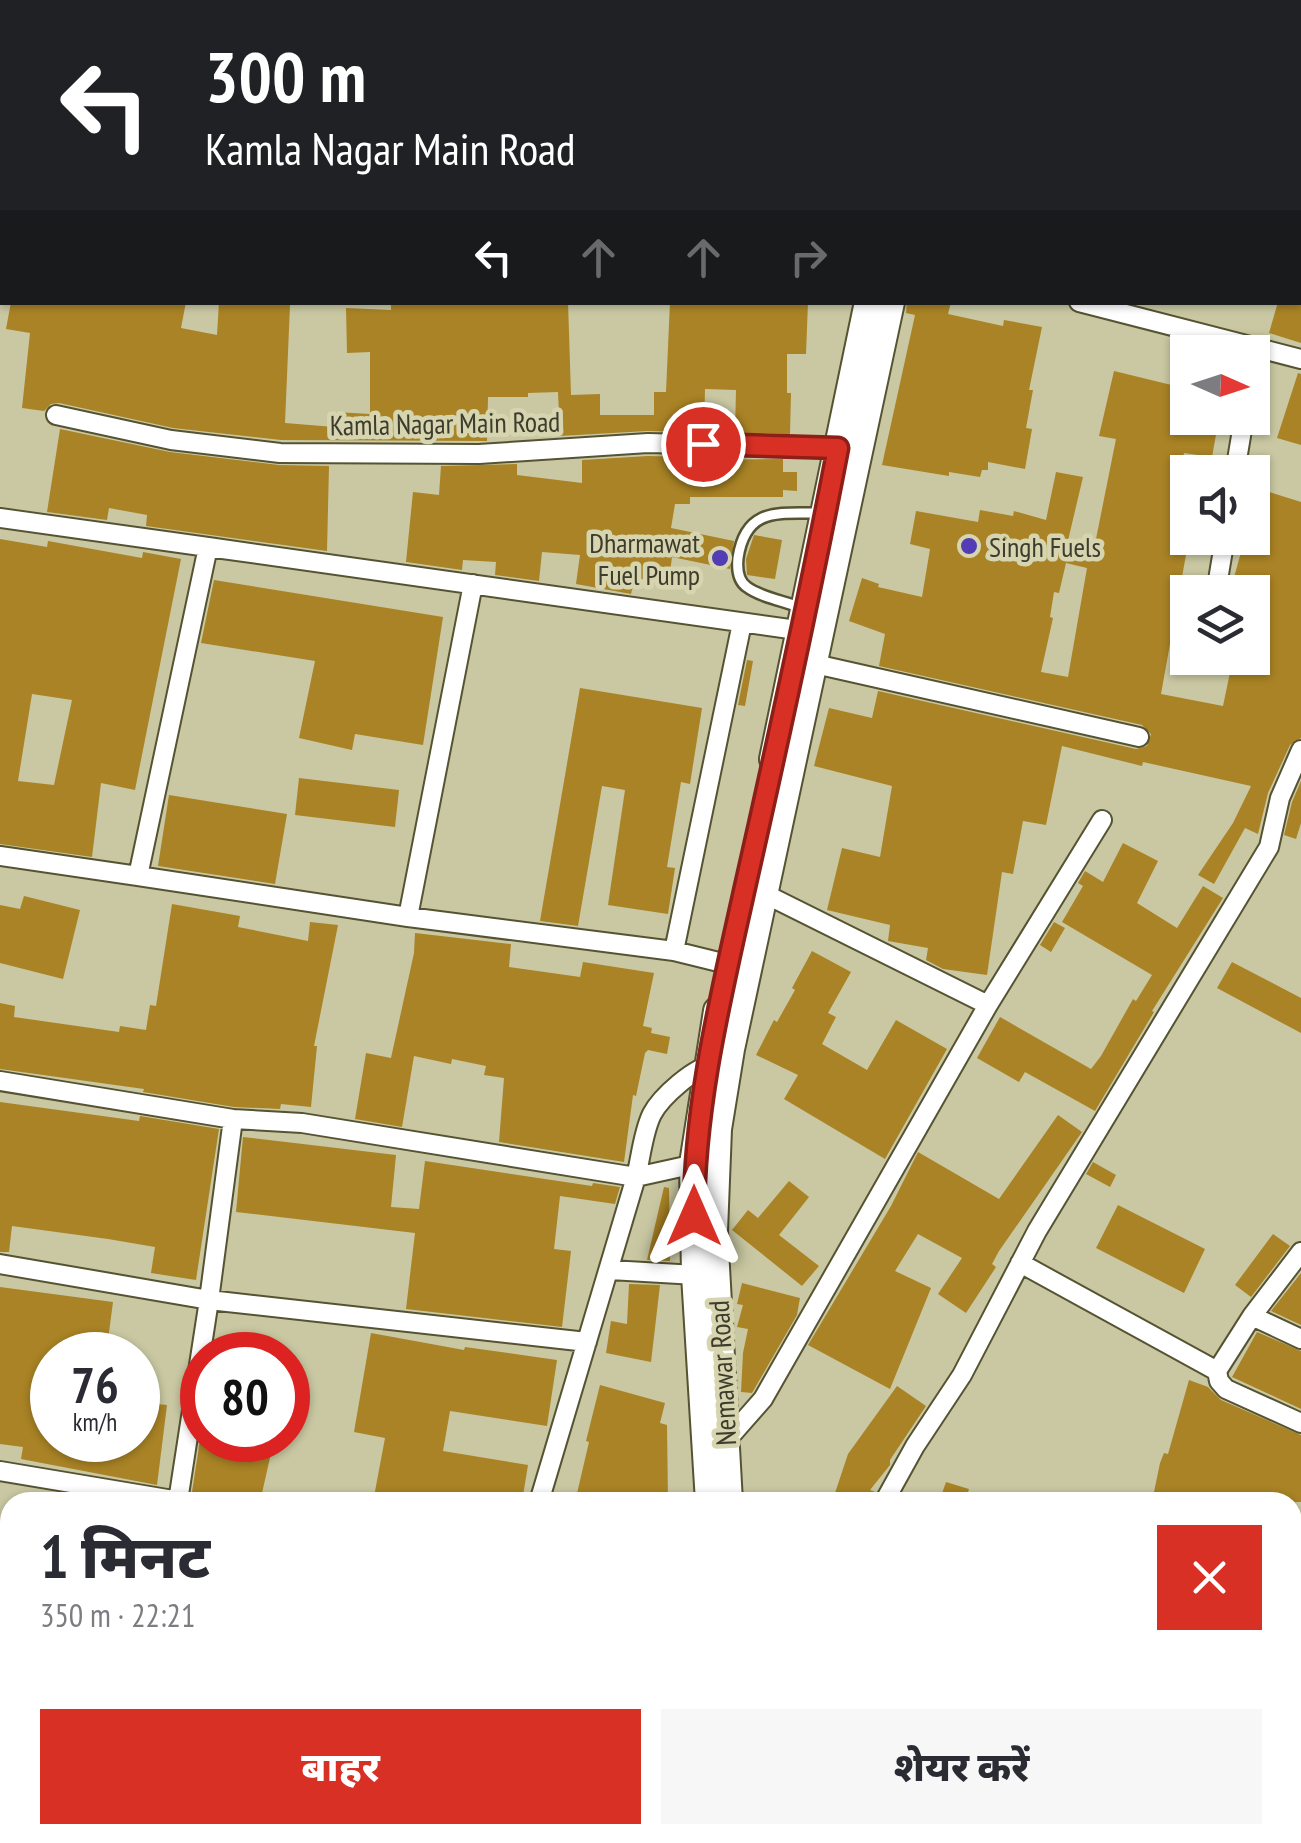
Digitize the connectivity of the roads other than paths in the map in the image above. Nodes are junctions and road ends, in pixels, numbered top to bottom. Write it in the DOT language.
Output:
graph roads {
  1 [pos="869,305"];
  2 [pos="889,305"];
  3 [pos="1089,305"];
  4 [pos="1188,335"];
  5 [pos="1270,356"];
  6 [pos="1301,359"];
  7 [pos="56,414"];
  8 [pos="838,448"];
  9 [pos="826,513"];
  10 [pos="0,518"];
  11 [pos="208,548"];
  12 [pos="473,584"];
  13 [pos="742,622"];
  14 [pos="810,624"];
  15 [pos="815,664"];
  16 [pos="1140,737"];
  17 [pos="1301,750"];
  18 [pos="1102,820"];
  19 [pos="0,856"];
  20 [pos="138,876"];
  21 [pos="763,894"];
  22 [pos="408,916"];
  23 [pos="674,951"];
  24 [pos="738,966"];
  25 [pos="988,1005"];
  26 [pos="717,1066"];
  27 [pos="0,1080"];
  28 [pos="233,1119"];
  29 [pos="705,1162"];
  30 [pos="636,1177"];
  31 [pos="1300,1258"];
  32 [pos="1020,1263"];
  33 [pos="0,1264"];
  34 [pos="610,1270"];
  35 [pos="696,1275"];
  36 [pos="209,1300"];
  37 [pos="1252,1316"];
  38 [pos="1301,1338"];
  39 [pos="587,1342"];
  40 [pos="1217,1370"];
  41 [pos="1301,1423"];
  42 [pos="726,1441"];
  43 [pos="0,1471"];
  44 [pos="123,1492"];
  45 [pos="182,1492"];
  46 [pos="542,1492"];
  47 [pos="709,1492"];
  48 [pos="728,1492"];
  49 [pos="890,1492"];
  1 -- 8 [label="highway, Nemawar Road"];
  2 -- 14 [label="highway, Nemawar Road"];
  3 -- 4 [label="street"];
  5 -- 6 [label="street"];
  7 -- 8 [label="street, Kamla Nagar Main Road"];
  8 -- 9 [label="highway, Nemawar Road"];
  9 -- 14 [label="highway, Nemawar Road"];
  9 -- 14 [label="lane"];
  10 -- 11 [label="street"];
  11 -- 12 [label="street"];
  11 -- 20 [label="street"];
  12 -- 13 [label="street"];
  12 -- 22 [label="street"];
  13 -- 14 [label="street"];
  13 -- 23 [label="street"];
  14 -- 15 [label="highway, Nemawar Road"];
  14 -- 24 [label="highway, Nemawar Road"];
  15 -- 16 [label="street"];
  15 -- 21 [label="highway, Nemawar Road"];
  17 -- 32 [label="street"];
  18 -- 25 [label="street"];
  19 -- 20 [label="street"];
  20 -- 22 [label="street"];
  21 -- 24 [label="highway, Nemawar Road"];
  21 -- 25 [label="street"];
  22 -- 23 [label="street"];
  23 -- 24 [label="street"];
  24 -- 26 [label="highway, Nemawar Road"];
  25 -- 42 [label="street"];
  26 -- 29 [label="highway, Nemawar Road"];
  26 -- 30 [label="street"];
  27 -- 28 [label="street"];
  28 -- 30 [label="street"];
  28 -- 36 [label="street"];
  29 -- 30 [label="street"];
  29 -- 35 [label="highway, Nemawar Road"];
  29 -- 42 [label="highway, Nemawar Road"];
  30 -- 34 [label="street"];
  31 -- 37 [label="street"];
  32 -- 40 [label="street"];
  32 -- 49 [label="street"];
  33 -- 36 [label="street"];
  34 -- 35 [label="street"];
  34 -- 39 [label="street"];
  35 -- 47 [label="highway, Nemawar Road"];
  36 -- 39 [label="street"];
  36 -- 45 [label="street"];
  37 -- 38 [label="street"];
  37 -- 40 [label="street"];
  39 -- 46 [label="street"];
  40 -- 41 [label="street"];
  42 -- 48 [label="highway, Nemawar Road"];
  43 -- 44 [label="street"];
}
